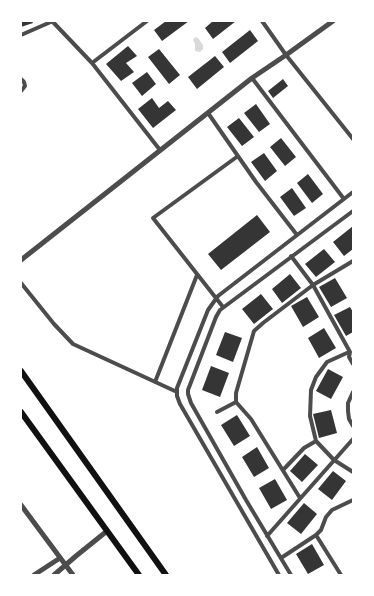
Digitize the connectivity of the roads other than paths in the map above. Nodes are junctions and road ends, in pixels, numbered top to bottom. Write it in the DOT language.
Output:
graph roads {
  1 [pos="52,21"];
  2 [pos="147,21"];
  3 [pos="262,21"];
  4 [pos="333,21"];
  5 [pos="21,35"];
  6 [pos="286,56"];
  7 [pos="92,64"];
  8 [pos="252,78"];
  9 [pos="21,79"];
  10 [pos="21,91"];
  11 [pos="208,113"];
  12 [pos="353,139"];
  13 [pos="160,150"];
  14 [pos="238,156"];
  15 [pos="353,192"];
  16 [pos="344,199"];
  17 [pos="353,211"];
  18 [pos="297,235"];
  19 [pos="291,256"];
  20 [pos="22,257"];
  21 [pos="353,261"];
  22 [pos="197,275"];
  23 [pos="21,283"];
  24 [pos="313,286"];
  25 [pos="216,299"];
  26 [pos="223,307"];
  27 [pos="351,352"];
  28 [pos="353,364"];
  29 [pos="21,371"];
  30 [pos="155,382"];
  31 [pos="177,392"];
  32 [pos="353,392"];
  33 [pos="236,402"];
  34 [pos="21,412"];
  35 [pos="217,412"];
  36 [pos="353,426"];
  37 [pos="353,439"];
  38 [pos="316,442"];
  39 [pos="334,460"];
  40 [pos="283,470"];
  41 [pos="353,472"];
  42 [pos="300,498"];
  43 [pos="353,500"];
  44 [pos="21,505"];
  45 [pos="107,531"];
  46 [pos="316,535"];
  47 [pos="267,536"];
  48 [pos="60,558"];
  49 [pos="281,558"];
  50 [pos="66,565"];
  51 [pos="34,575"];
  52 [pos="54,575"];
  53 [pos="73,575"];
  54 [pos="139,575"];
  55 [pos="166,575"];
  56 [pos="279,575"];
  57 [pos="290,575"];
  58 [pos="342,575"];
  1 -- 5 [label="street"];
  1 -- 7 [label="street"];
  2 -- 7 [label="street"];
  3 -- 6 [label="street"];
  4 -- 6 [label="street"];
  6 -- 8 [label="street"];
  6 -- 12 [label="street"];
  7 -- 13 [label="street"];
  8 -- 11 [label="street"];
  8 -- 16 [label="street"];
  9 -- 10 [label="street"];
  11 -- 13 [label="street"];
  11 -- 14 [label="street"];
  13 -- 20 [label="street"];
  14 -- 18 [label="street"];
  14 -- 22 [label="street"];
  15 -- 16 [label="street"];
  16 -- 18 [label="street"];
  17 -- 19 [label="street"];
  18 -- 25 [label="street"];
  19 -- 24 [label="street"];
  19 -- 26 [label="street"];
  21 -- 24 [label="street"];
  22 -- 25 [label="street"];
  22 -- 30 [label="street"];
  23 -- 30 [label="street"];
  24 -- 27 [label="street"];
  24 -- 33 [label="street"];
  25 -- 26 [label="street"];
  25 -- 31 [label="street"];
  26 -- 47 [label="street"];
  27 -- 28 [label="street"];
  27 -- 38 [label="street"];
  29 -- 55 [label="main road"];
  30 -- 31 [label="street"];
  31 -- 56 [label="street"];
  32 -- 36 [label="street"];
  33 -- 35 [label="street"];
  33 -- 40 [label="street"];
  34 -- 45 [label="main road"];
  37 -- 39 [label="street"];
  38 -- 39 [label="street"];
  38 -- 40 [label="street"];
  39 -- 41 [label="street"];
  39 -- 42 [label="street"];
  40 -- 42 [label="street"];
  42 -- 47 [label="street"];
  43 -- 46 [label="street"];
  44 -- 48 [label="street"];
  45 -- 50 [label="street"];
  45 -- 54 [label="main road"];
  46 -- 49 [label="street"];
  46 -- 58 [label="street"];
  47 -- 49 [label="street"];
  48 -- 50 [label="street"];
  48 -- 51 [label="street"];
  49 -- 57 [label="street"];
  50 -- 52 [label="street"];
  50 -- 53 [label="street"];
}
